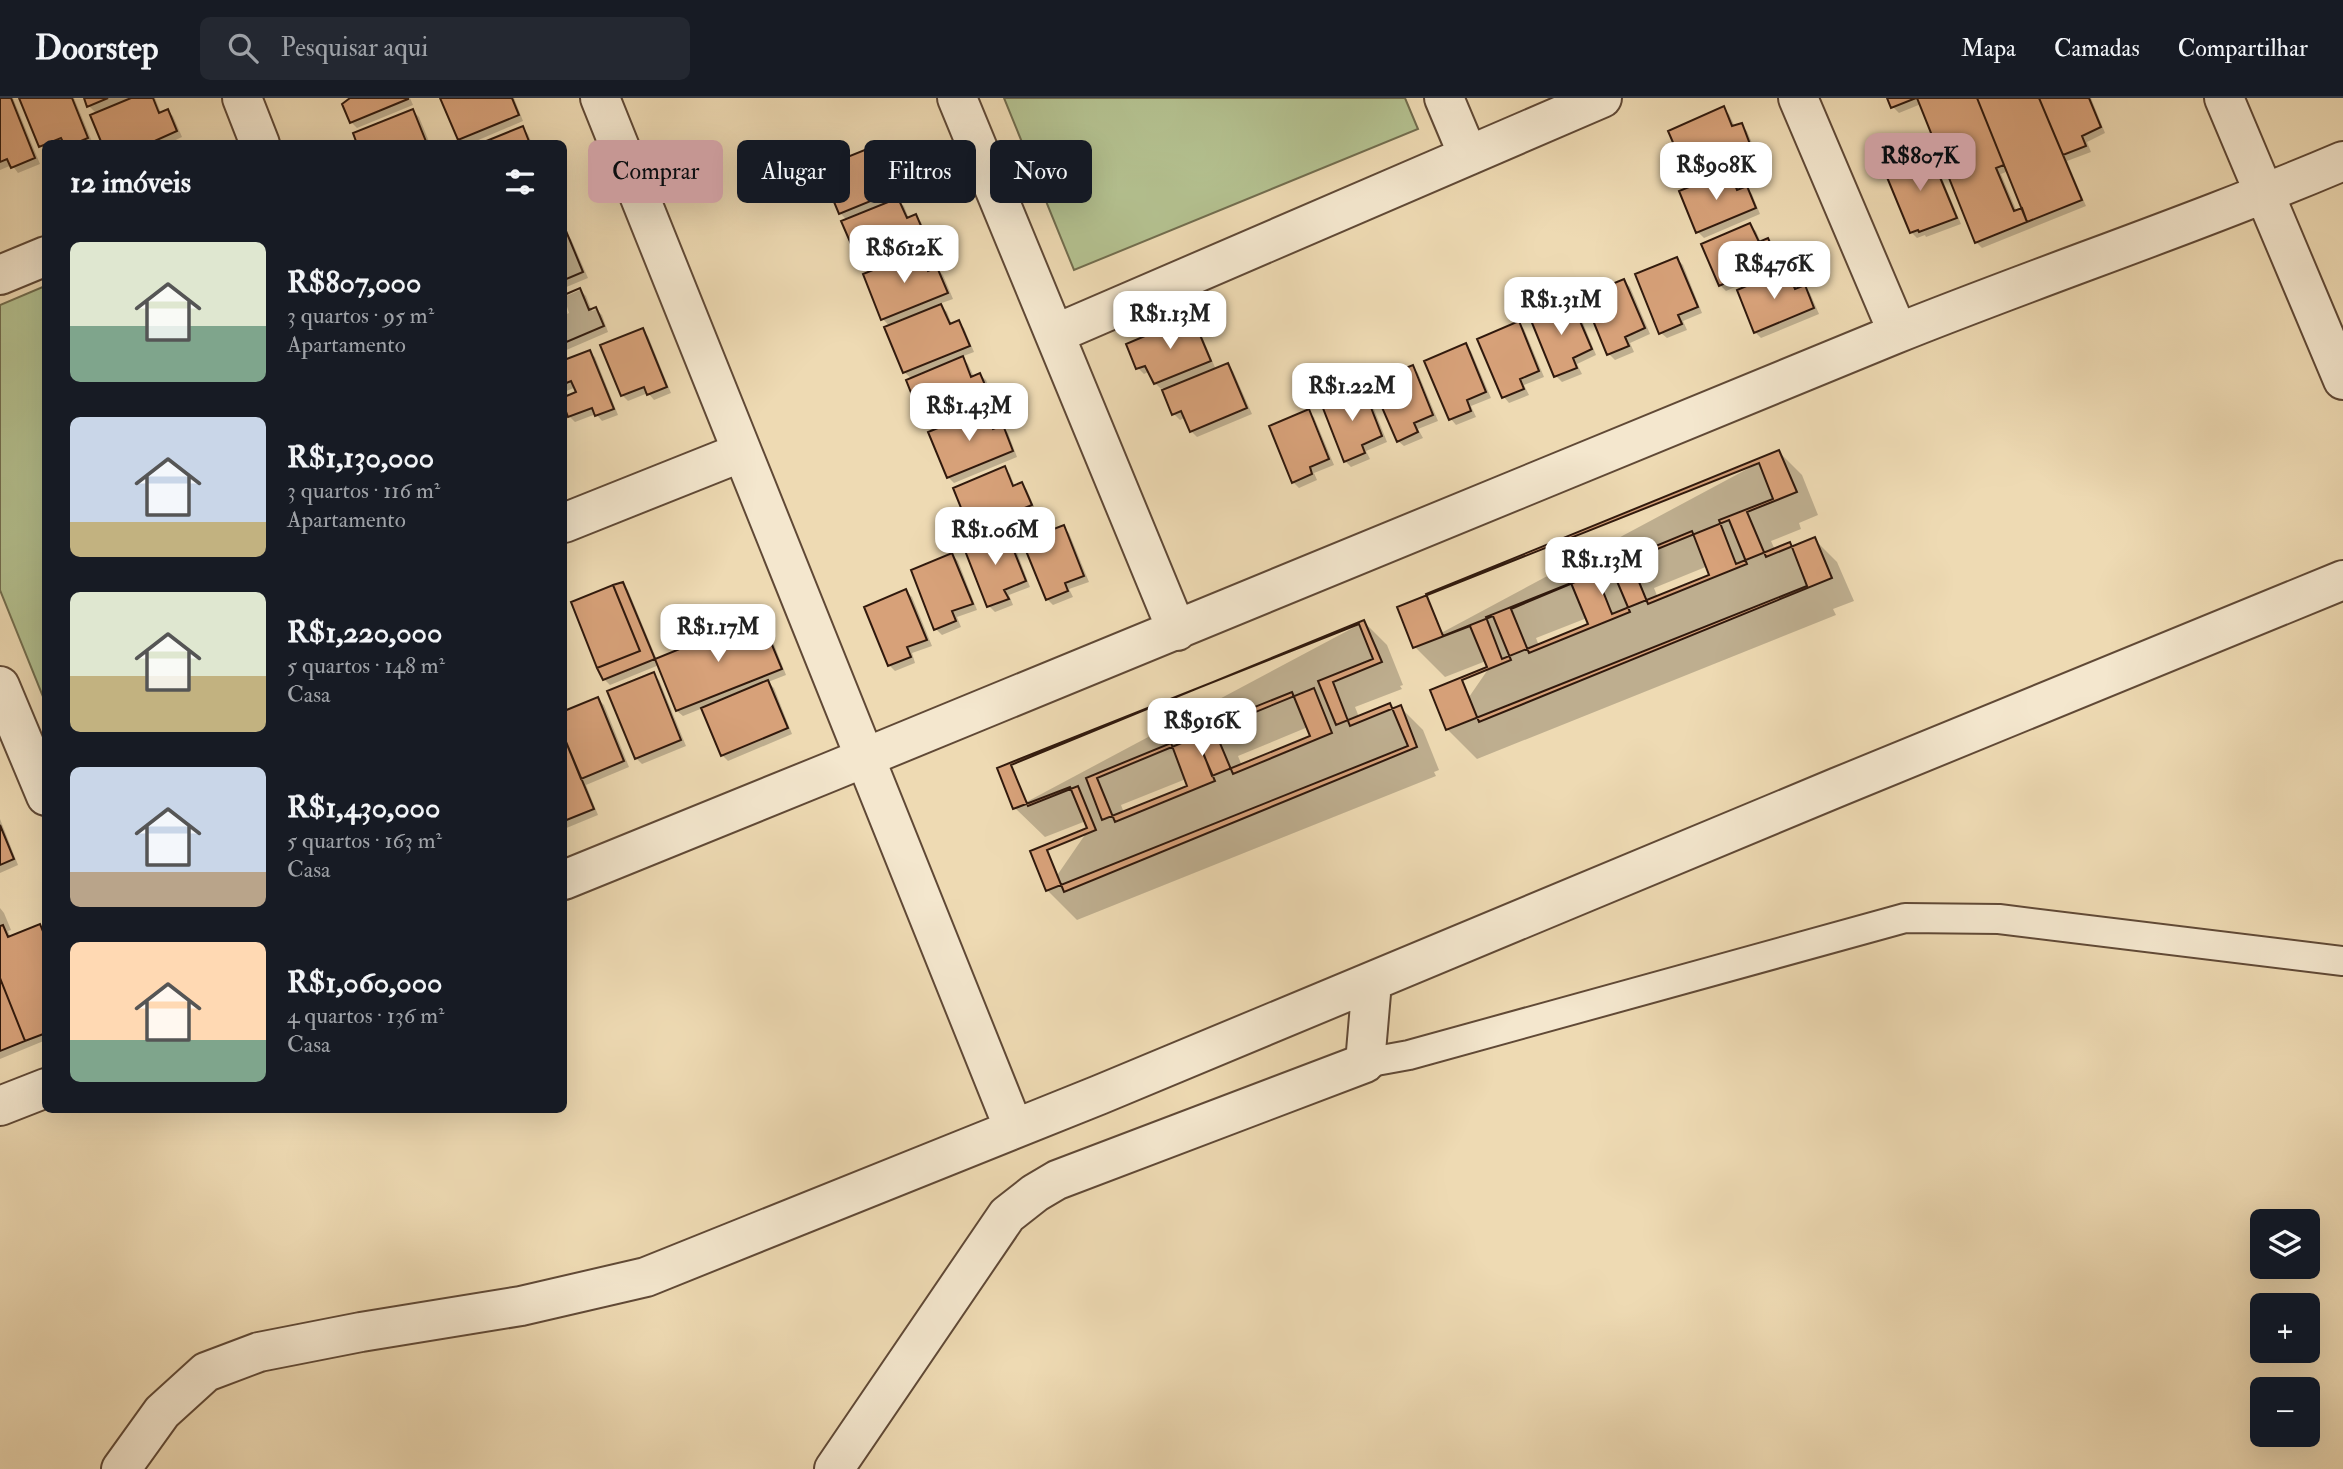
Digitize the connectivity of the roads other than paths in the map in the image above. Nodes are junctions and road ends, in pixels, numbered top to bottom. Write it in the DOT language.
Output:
graph roads {
  1 [pos="242,98"];
  2 [pos="600,98"];
  3 [pos="957,98"];
  4 [pos="1444,98"];
  5 [pos="1602,98"];
  6 [pos="1798,98"];
  7 [pos="2224,98"];
  8 [pos="258,140"];
  9 [pos="1468,155"];
  10 [pos="2343,161"];
  11 [pos="2264,195"];
  12 [pos="42,258"];
  13 [pos="0,275"];
  14 [pos="1898,333"];
  15 [pos="1055,334"];
  16 [pos="2343,380"];
  17 [pos="742,452"];
  18 [pos="567,522"];
  19 [pos="2343,580"];
  20 [pos="1177,631"];
  21 [pos="0,686"];
  22 [pos="35,736"];
  23 [pos="867,758"];
  24 [pos="42,774"];
  25 [pos="567,879"];
  26 [pos="2343,961"];
  27 [pos="1372,982"];
  28 [pos="1365,1063"];
  29 [pos="42,1090"];
  30 [pos="0,1106"];
  31 [pos="1014,1129"];
  32 [pos="121,1469"];
  33 [pos="834,1469"];
  1 -- 8 [label="street"];
  2 -- 17 [label="street"];
  3 -- 15 [label="street"];
  4 -- 9 [label="street"];
  5 -- 9 [label="street"];
  6 -- 14 [label="street"];
  7 -- 11 [label="street"];
  9 -- 15 [label="street"];
  10 -- 11 [label="street"];
  11 -- 14 [label="street"];
  11 -- 16 [label="street"];
  12 -- 13 [label="street"];
  14 -- 20 [label="street"];
  15 -- 20 [label="street"];
  17 -- 18 [label="street"];
  17 -- 23 [label="street"];
  19 -- 27 [label="street"];
  20 -- 23 [label="street"];
  21 -- 22 [label="street"];
  22 -- 24 [label="street"];
  23 -- 25 [label="street"];
  23 -- 31 [label="street"];
  26 -- 28 [label="lane"];
  27 -- 28 [label="street"];
  27 -- 31 [label="street"];
  28 -- 33 [label="street"];
  29 -- 30 [label="street"];
  31 -- 32 [label="street"];
}
